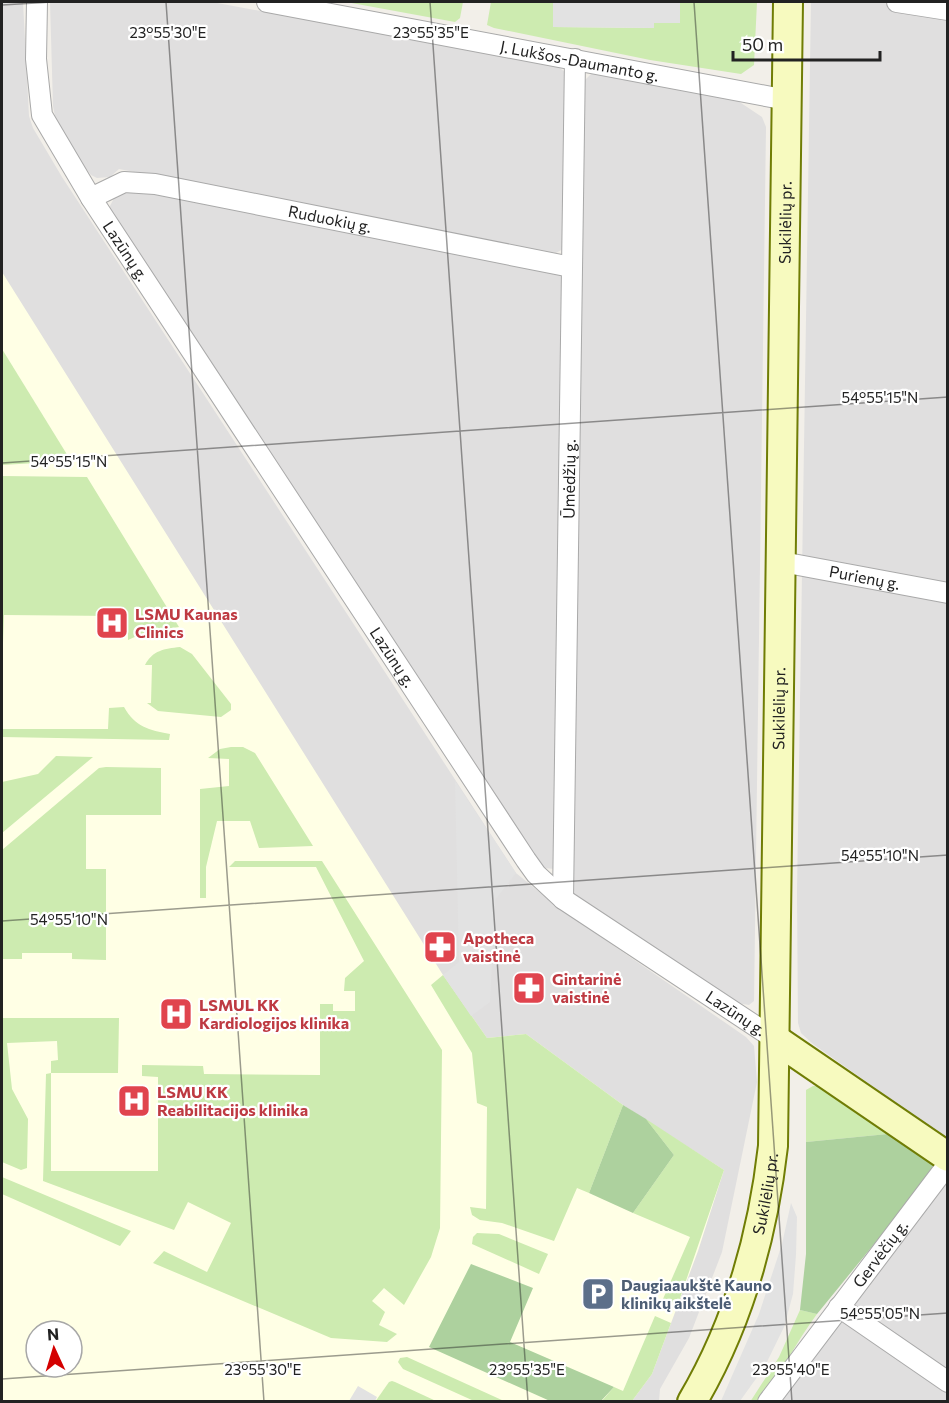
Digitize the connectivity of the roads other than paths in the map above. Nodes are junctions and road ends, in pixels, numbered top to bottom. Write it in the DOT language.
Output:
graph roads {
  1 [pos="37,2"];
  2 [pos="267,2"];
  3 [pos="788,2"];
  4 [pos="897,2"];
  5 [pos="948,10"];
  6 [pos="575,59"];
  7 [pos="787,100"];
  8 [pos="91,198"];
  9 [pos="571,267"];
  10 [pos="782,562"];
  11 [pos="948,592"];
  12 [pos="563,899"];
  13 [pos="775,1039"];
  14 [pos="948,1157"];
  15 [pos="948,1164"];
  16 [pos="839,1307"];
  17 [pos="948,1382"];
  18 [pos="692,1401"];
  19 [pos="768,1401"];
  1 -- 8 [label="street, Lazūnų g."];
  2 -- 6 [label="street, J. Lukšos-Daumanto g."];
  3 -- 7 [label="main road, Sukilėlių pr."];
  4 -- 5 [label="street"];
  6 -- 7 [label="street, J. Lukšos-Daumanto g."];
  6 -- 9 [label="street, Ūmėdžių g."];
  7 -- 10 [label="main road, Sukilėlių pr."];
  8 -- 9 [label="street, Ruduokių g."];
  8 -- 12 [label="street, Lazūnų g."];
  9 -- 12 [label="street, Ūmėdžių g."];
  10 -- 11 [label="street, Purienų g."];
  10 -- 13 [label="main road, Sukilėlių pr."];
  12 -- 13 [label="street, Lazūnų g."];
  13 -- 14 [label="main road, Lazūnų g."];
  13 -- 18 [label="main road, Sukilėlių pr."];
  15 -- 16 [label="street, Gervėčių g."];
  16 -- 17 [label="street"];
  16 -- 19 [label="street, Gervėčių g."];
}
